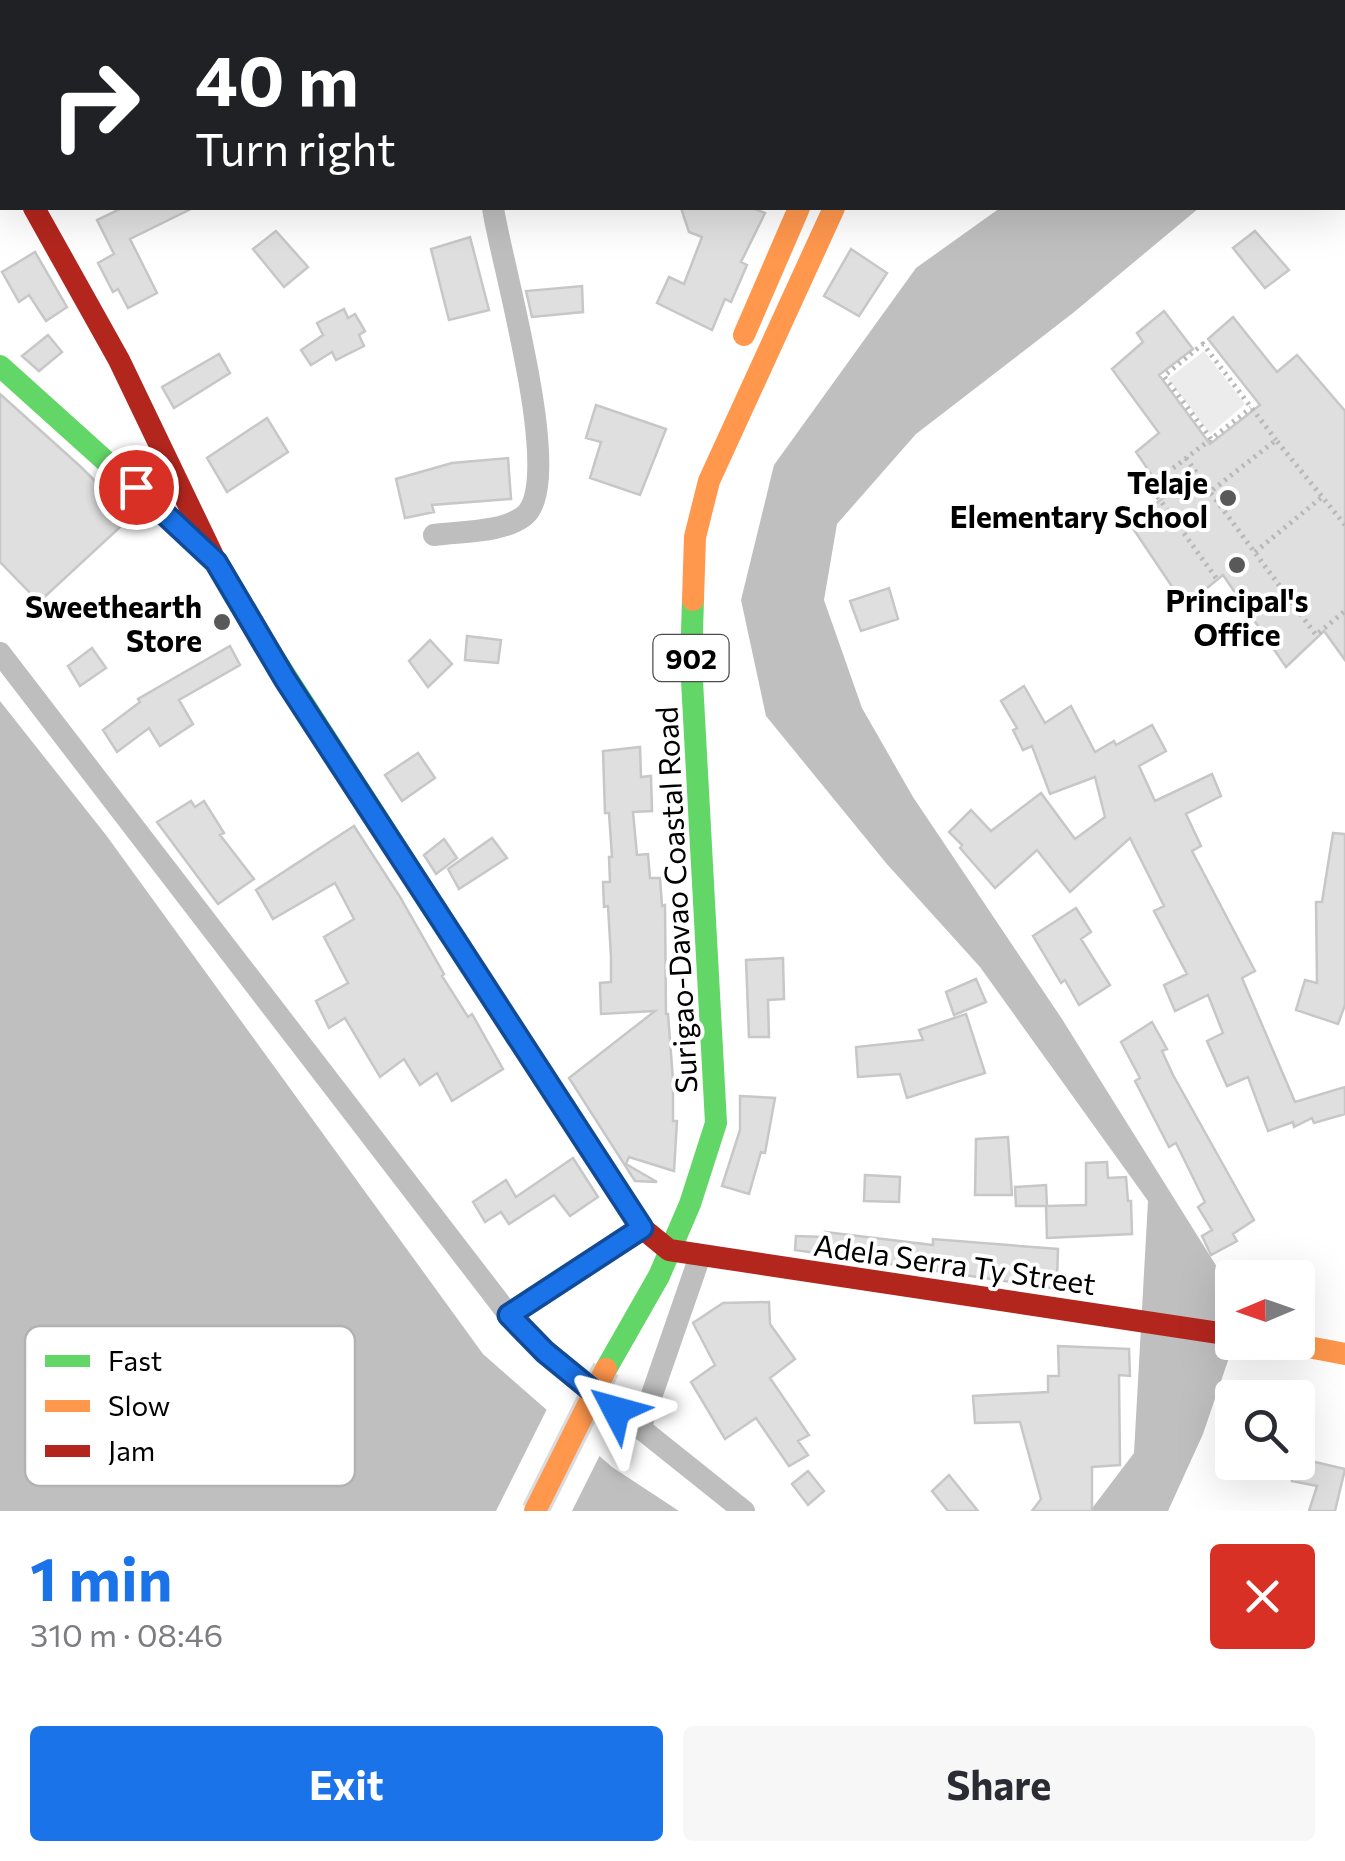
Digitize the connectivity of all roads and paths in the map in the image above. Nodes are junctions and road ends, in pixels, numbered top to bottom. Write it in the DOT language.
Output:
graph roads {
  1 [pos="35,210"];
  2 [pos="494,210"];
  3 [pos="799,210"];
  4 [pos="825,211"];
  5 [pos="737,350"];
  6 [pos="0,366"];
  7 [pos="1251,408"];
  8 [pos="1211,439"];
  9 [pos="1276,440"];
  10 [pos="1186,458"];
  11 [pos="1210,492"];
  12 [pos="1322,497"];
  13 [pos="1345,525"];
  14 [pos="434,536"];
  15 [pos="1255,552"];
  16 [pos="216,562"];
  17 [pos="1216,578"];
  18 [pos="1345,610"];
  19 [pos="665,625"];
  20 [pos="691,626"];
  21 [pos="0,653"];
  22 [pos="671,720"];
  23 [pos="710,1136"];
  24 [pos="642,1228"];
  25 [pos="669,1250"];
  26 [pos="700,1256"];
  27 [pos="509,1315"];
  28 [pos="1215,1332"];
  29 [pos="1315,1348"];
  30 [pos="1345,1354"];
  31 [pos="640,1428"];
  32 [pos="535,1511"];
  33 [pos="744,1511"];
  1 -- 16 [label="main road"];
  2 -- 14 [label="street"];
  3 -- 5 [label="main road"];
  4 -- 20 [label="main road, Surigao-Davao Coastal Road / 902"];
  6 -- 16 [label="main road"];
  7 -- 8 [label="path"];
  7 -- 8 [label="path"];
  7 -- 9 [label="path"];
  8 -- 10 [label="path"];
  9 -- 11 [label="path"];
  9 -- 12 [label="path"];
  10 -- 11 [label="path"];
  10 -- 17 [label="path"];
  11 -- 15 [label="path"];
  12 -- 13 [label="path"];
  12 -- 15 [label="path"];
  15 -- 18 [label="path"];
  16 -- 24 [label="main road"];
  19 -- 20 [label="main road"];
  20 -- 23 [label="main road, Surigao-Davao Coastal Road / 902"];
  21 -- 27 [label="street"];
  22 -- 23 [label="main road, Surigao-Davao Coastal Road / 902"];
  23 -- 25 [label="main road, Surigao-Davao Coastal Road / 902"];
  24 -- 25 [label="main road"];
  24 -- 27 [label="street"];
  25 -- 26 [label="main road, Adela Serra Ty Street"];
  25 -- 32 [label="main road, Surigao-Davao Coastal Road / 902, bridge"];
  26 -- 28 [label="main road, Adela Serra Ty Street"];
  26 -- 31 [label="street"];
  27 -- 31 [label="street"];
  29 -- 30 [label="main road"];
  31 -- 33 [label="street"];
}
